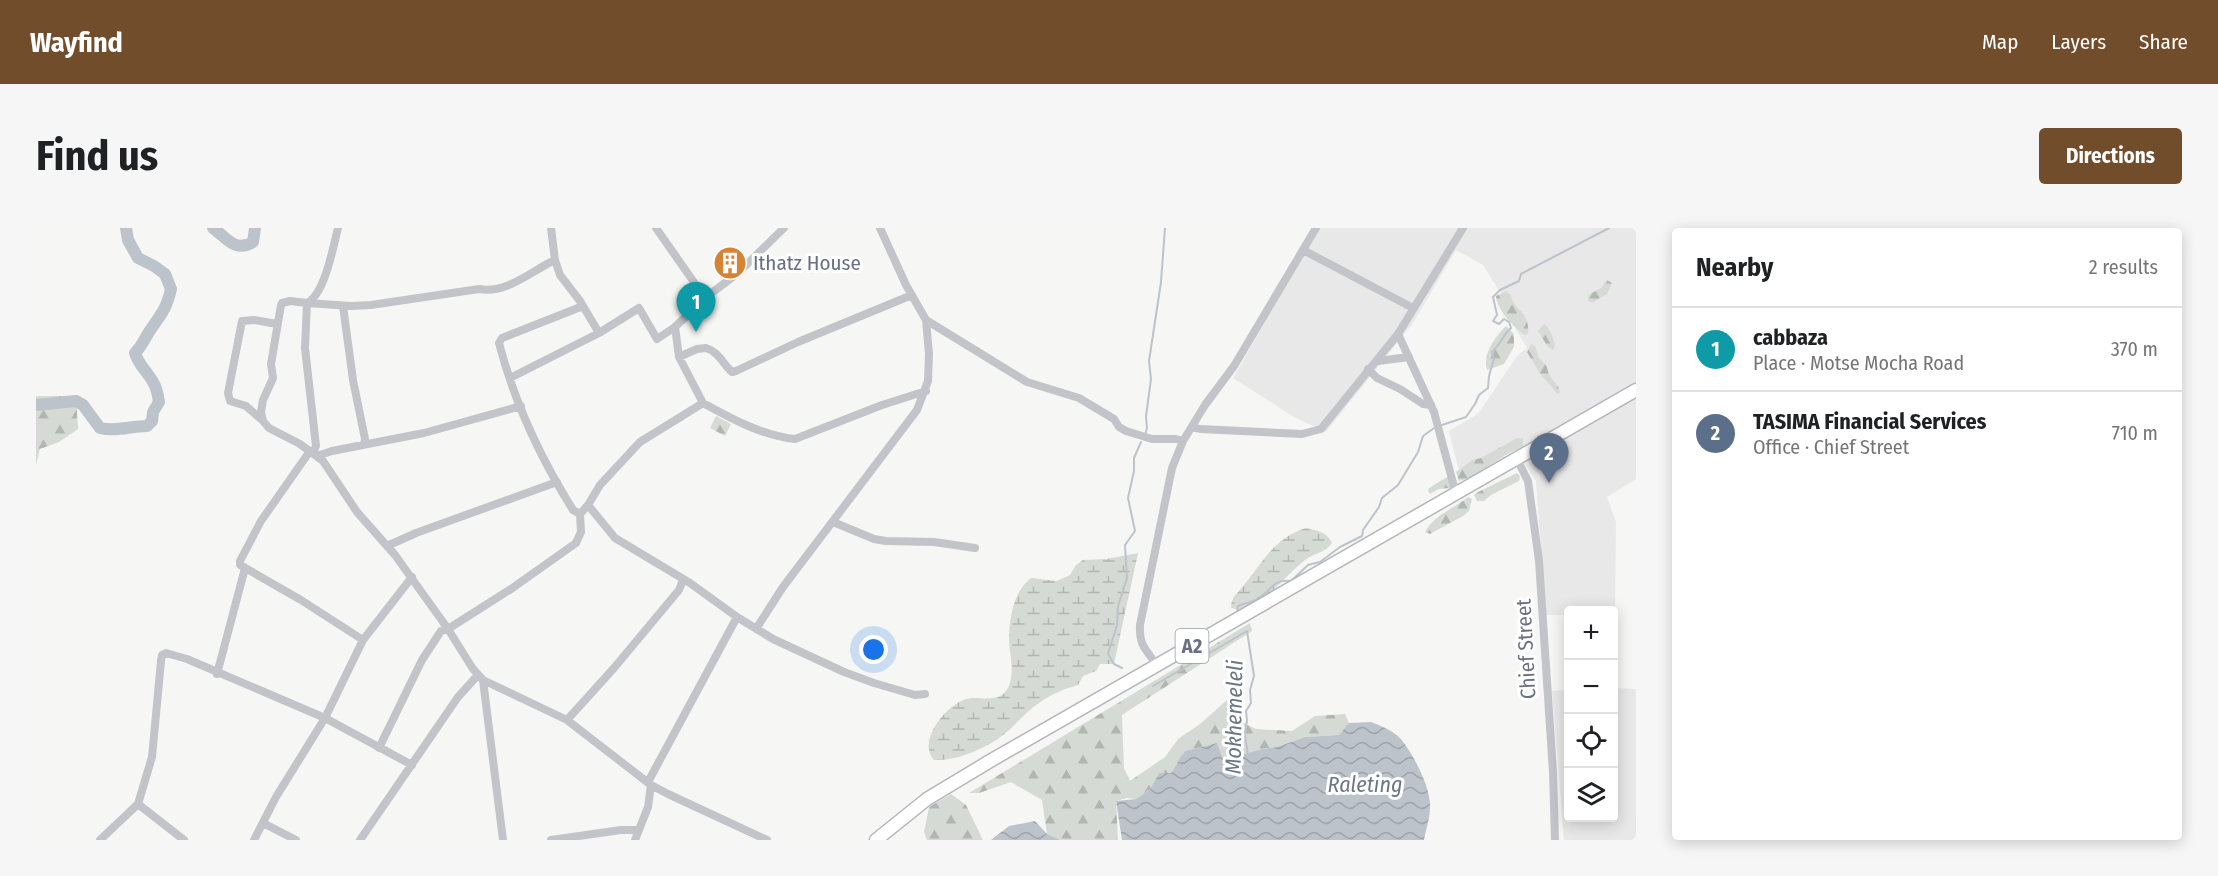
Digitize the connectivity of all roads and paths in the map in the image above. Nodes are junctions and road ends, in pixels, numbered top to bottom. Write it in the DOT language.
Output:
graph roads {
  1 [pos="338,228"];
  2 [pos="550,228"];
  3 [pos="656,228"];
  4 [pos="784,228"];
  5 [pos="880,228"];
  6 [pos="1316,228"];
  7 [pos="1463,228"];
  8 [pos="1303,250"];
  9 [pos="555,260"];
  10 [pos="912,295"];
  11 [pos="705,298"];
  12 [pos="307,303"];
  13 [pos="343,306"];
  14 [pos="584,306"];
  15 [pos="1413,308"];
  16 [pos="926,321"];
  17 [pos="277,324"];
  18 [pos="675,327"];
  19 [pos="599,333"];
  20 [pos="1398,334"];
  21 [pos="679,357"];
  22 [pos="1409,357"];
  23 [pos="1378,361"];
  24 [pos="1368,369"];
  25 [pos="510,378"];
  26 [pos="1636,390"];
  27 [pos="926,391"];
  28 [pos="703,403"];
  29 [pos="1431,405"];
  30 [pos="521,406"];
  31 [pos="263,421"];
  32 [pos="1193,427"];
  33 [pos="1183,441"];
  34 [pos="364,444"];
  35 [pos="313,453"];
  36 [pos="1517,459"];
  37 [pos="557,482"];
  38 [pos="1456,494"];
  39 [pos="588,505"];
  40 [pos="580,514"];
  41 [pos="833,522"];
  42 [pos="387,546"];
  43 [pos="975,548"];
  44 [pos="244,567"];
  45 [pos="412,577"];
  46 [pos="683,580"];
  47 [pos="737,617"];
  48 [pos="448,629"];
  49 [pos="756,629"];
  50 [pos="363,640"];
  51 [pos="1157,666"];
  52 [pos="217,674"];
  53 [pos="480,677"];
  54 [pos="925,694"];
  55 [pos="325,718"];
  56 [pos="567,720"];
  57 [pos="379,748"];
  58 [pos="412,765"];
  59 [pos="650,783"];
  60 [pos="138,804"];
  61 [pos="263,823"];
  62 [pos="638,830"];
  63 [pos="99,840"];
  64 [pos="184,840"];
  65 [pos="254,840"];
  66 [pos="296,840"];
  67 [pos="360,840"];
  68 [pos="503,840"];
  69 [pos="552,840"];
  70 [pos="635,840"];
  71 [pos="767,840"];
  72 [pos="876,840"];
  73 [pos="1555,840"];
  1 -- 12 [label="street"];
  2 -- 9 [label="street"];
  3 -- 11 [label="street"];
  4 -- 11 [label="street"];
  5 -- 10 [label="street"];
  6 -- 8 [label="street"];
  7 -- 15 [label="street"];
  8 -- 15 [label="street"];
  8 -- 32 [label="street"];
  9 -- 13 [label="street"];
  9 -- 14 [label="street"];
  10 -- 16 [label="street"];
  10 -- 21 [label="street"];
  11 -- 18 [label="street"];
  12 -- 13 [label="street"];
  12 -- 17 [label="street"];
  12 -- 35 [label="street"];
  13 -- 34 [label="street"];
  14 -- 19 [label="street"];
  14 -- 25 [label="street"];
  15 -- 20 [label="street"];
  16 -- 27 [label="street"];
  16 -- 33 [label="street"];
  17 -- 31 [label="street"];
  17 -- 31 [label="street"];
  18 -- 19 [label="street"];
  18 -- 21 [label="street"];
  19 -- 25 [label="street"];
  20 -- 22 [label="street"];
  20 -- 23 [label="street"];
  21 -- 28 [label="street"];
  22 -- 23 [label="street"];
  22 -- 29 [label="street"];
  23 -- 24 [label="street"];
  24 -- 29 [label="street"];
  24 -- 32 [label="street"];
  25 -- 30 [label="street"];
  26 -- 36 [label="main road, A2"];
  27 -- 28 [label="street"];
  27 -- 41 [label="street"];
  28 -- 39 [label="street"];
  29 -- 38 [label="street"];
  30 -- 34 [label="street"];
  30 -- 37 [label="street"];
  31 -- 35 [label="street"];
  32 -- 33 [label="street"];
  33 -- 51 [label="street"];
  34 -- 35 [label="street"];
  35 -- 42 [label="street"];
  35 -- 44 [label="street"];
  36 -- 38 [label="main road, A2"];
  36 -- 73 [label="street, Chief Street"];
  37 -- 40 [label="street"];
  37 -- 42 [label="street"];
  38 -- 51 [label="main road, A2"];
  39 -- 40 [label="street"];
  39 -- 46 [label="street"];
  40 -- 48 [label="street"];
  41 -- 43 [label="street"];
  41 -- 49 [label="street"];
  42 -- 45 [label="street"];
  44 -- 50 [label="street"];
  44 -- 52 [label="street"];
  45 -- 48 [label="street"];
  45 -- 50 [label="street"];
  46 -- 47 [label="street"];
  46 -- 56 [label="street"];
  47 -- 49 [label="street"];
  47 -- 59 [label="street"];
  48 -- 53 [label="street"];
  48 -- 57 [label="street"];
  49 -- 54 [label="street"];
  50 -- 55 [label="street"];
  51 -- 72 [label="main road, A2"];
  52 -- 55 [label="street"];
  52 -- 60 [label="street"];
  53 -- 56 [label="street"];
  53 -- 58 [label="street"];
  53 -- 68 [label="street"];
  55 -- 57 [label="street"];
  55 -- 61 [label="street"];
  56 -- 59 [label="street"];
  57 -- 58 [label="street"];
  58 -- 67 [label="street"];
  59 -- 62 [label="street"];
  59 -- 71 [label="street"];
  60 -- 63 [label="street"];
  60 -- 64 [label="street"];
  61 -- 65 [label="street"];
  61 -- 66 [label="street"];
  62 -- 69 [label="street"];
  62 -- 70 [label="street"];
}
